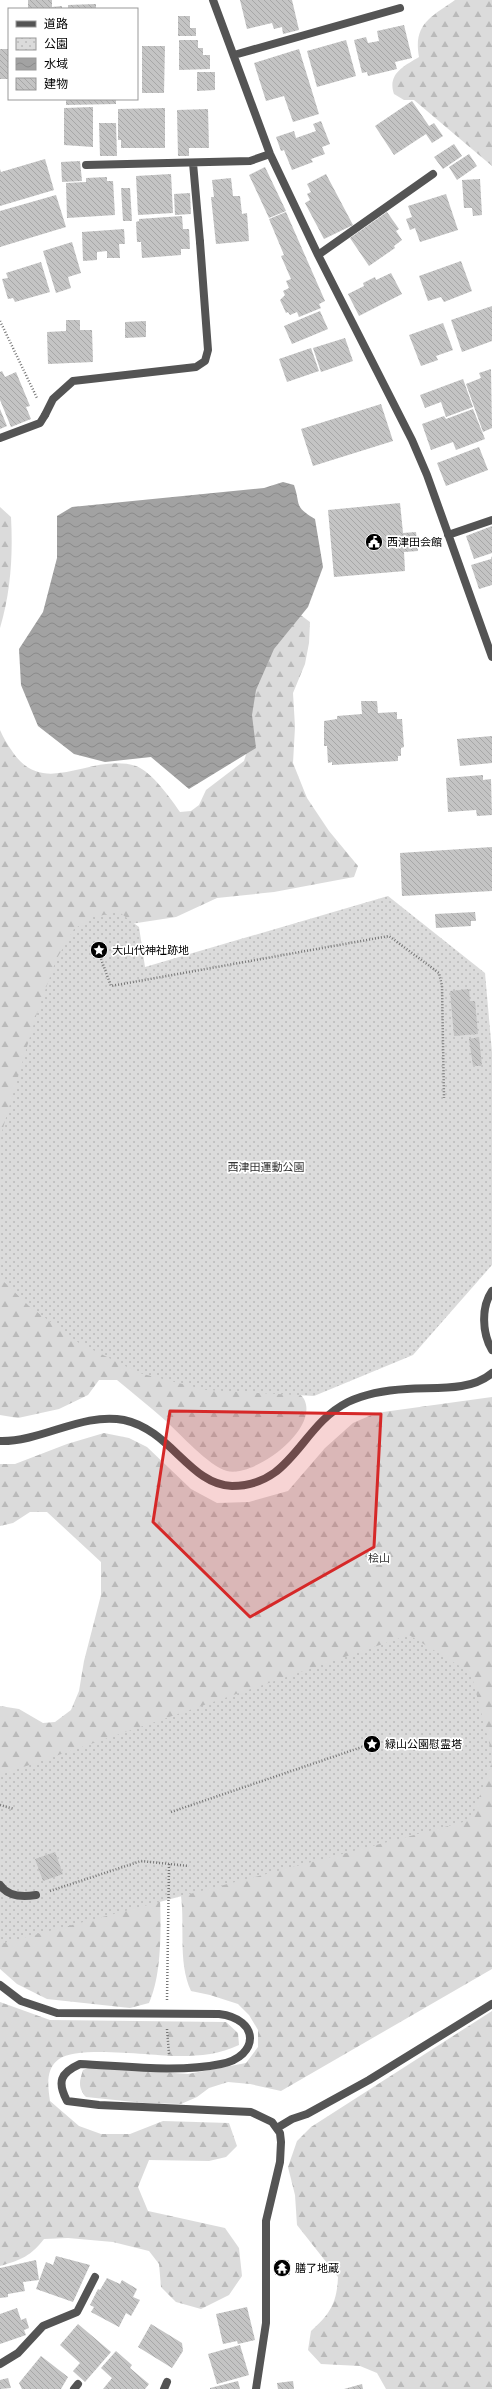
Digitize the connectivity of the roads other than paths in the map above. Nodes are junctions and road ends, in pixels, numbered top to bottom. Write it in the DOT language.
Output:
graph roads {
  1 [pos="213,0"];
  2 [pos="400,8"];
  3 [pos="234,55"];
  4 [pos="270,154"];
  5 [pos="193,163"];
  6 [pos="86,165"];
  7 [pos="433,174"];
  8 [pos="318,255"];
  9 [pos="0,438"];
  10 [pos="492,520"];
  11 [pos="448,535"];
  12 [pos="488,640"];
  13 [pos="492,657"];
  14 [pos="492,1290"];
  15 [pos="492,1350"];
  16 [pos="492,1373"];
  17 [pos="0,1441"];
  18 [pos="0,1886"];
  19 [pos="36,1895"];
  20 [pos="0,1985"];
  21 [pos="492,2004"];
  22 [pos="277,2128"];
  23 [pos="95,2277"];
  24 [pos="0,2364"];
  25 [pos="256,2389"];
  1 -- 3 [label="street"];
  2 -- 3 [label="street"];
  3 -- 4 [label="street"];
  4 -- 5 [label="street"];
  4 -- 8 [label="street"];
  5 -- 6 [label="street"];
  5 -- 9 [label="street"];
  7 -- 8 [label="street"];
  8 -- 11 [label="street"];
  10 -- 11 [label="street"];
  11 -- 12 [label="street"];
  12 -- 13 [label="street"];
  14 -- 15 [label="street"];
  16 -- 17 [label="street"];
  18 -- 19 [label="street"];
  20 -- 22 [label="street"];
  21 -- 22 [label="street"];
  22 -- 25 [label="street"];
  23 -- 24 [label="street"];
}
